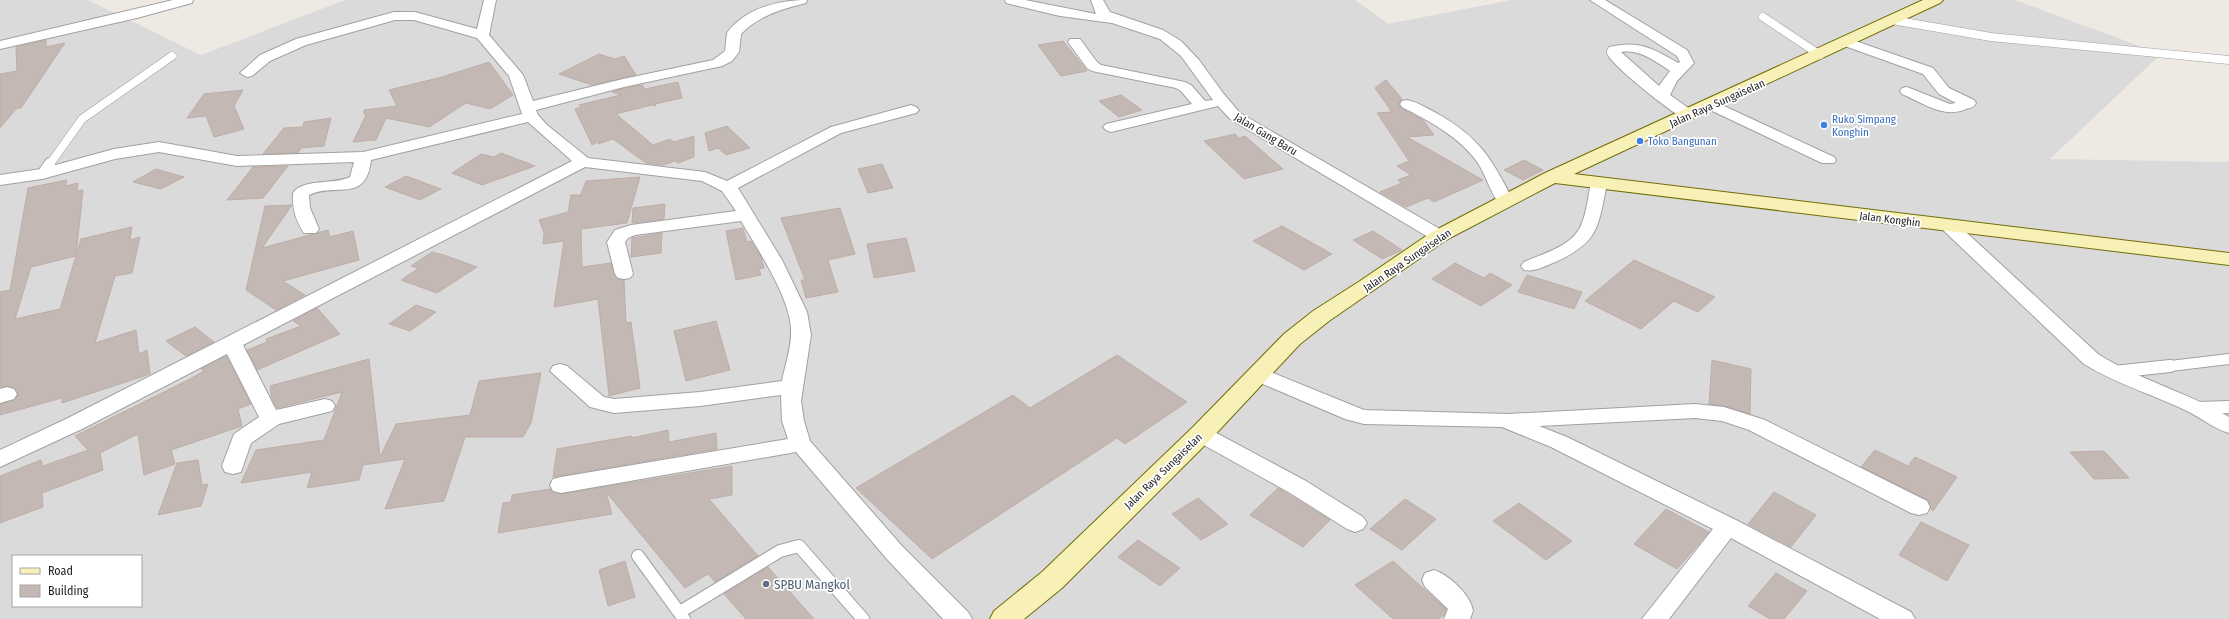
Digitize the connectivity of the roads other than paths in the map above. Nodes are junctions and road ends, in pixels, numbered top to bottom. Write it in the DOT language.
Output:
graph roads {
  1 [pos="187,0"];
  2 [pos="490,0"];
  3 [pos="801,0"];
  4 [pos="1011,0"];
  5 [pos="1097,0"];
  6 [pos="1596,0"];
  7 [pos="1936,0"];
  8 [pos="1763,17"];
  9 [pos="1110,19"];
  10 [pos="1892,20"];
  11 [pos="482,35"];
  12 [pos="1075,42"];
  13 [pos="1847,42"];
  14 [pos="4,44"];
  15 [pos="0,55"];
  16 [pos="1820,55"];
  17 [pos="172,56"];
  18 [pos="2229,60"];
  19 [pos="1678,70"];
  20 [pos="247,73"];
  21 [pos="1907,91"];
  22 [pos="1662,96"];
  23 [pos="1221,103"];
  24 [pos="1407,104"];
  25 [pos="1711,105"];
  26 [pos="1201,106"];
  27 [pos="911,110"];
  28 [pos="529,112"];
  29 [pos="1689,115"];
  30 [pos="1111,127"];
  31 [pos="363,157"];
  32 [pos="1828,160"];
  33 [pos="583,162"];
  34 [pos="42,174"];
  35 [pos="1552,177"];
  36 [pos="0,180"];
  37 [pos="1599,183"];
  38 [pos="728,187"];
  39 [pos="1505,200"];
  40 [pos="746,215"];
  41 [pos="1949,226"];
  42 [pos="310,229"];
  43 [pos="1439,236"];
  44 [pos="2229,258"];
  45 [pos="1530,266"];
  46 [pos="624,274"];
  47 [pos="231,342"];
  48 [pos="2229,359"];
  49 [pos="560,371"];
  50 [pos="2112,372"];
  51 [pos="1258,374"];
  52 [pos="791,387"];
  53 [pos="325,406"];
  54 [pos="2229,407"];
  55 [pos="2198,408"];
  56 [pos="273,418"];
  57 [pos="1504,420"];
  58 [pos="2229,426"];
  59 [pos="1201,434"];
  60 [pos="801,444"];
  61 [pos="0,459"];
  62 [pos="233,466"];
  63 [pos="561,485"];
  64 [pos="1919,507"];
  65 [pos="1355,522"];
  66 [pos="1728,526"];
  67 [pos="638,556"];
  68 [pos="1434,580"];
  69 [pos="682,616"];
  70 [pos="863,619"];
  71 [pos="959,619"];
  72 [pos="1004,619"];
  73 [pos="1457,619"];
  74 [pos="1655,619"];
  75 [pos="1902,619"];
  1 -- 14 [label="street"];
  2 -- 11 [label="street"];
  3 -- 28 [label="street"];
  4 -- 9 [label="street, Jalan Gang Baru"];
  5 -- 9 [label="street"];
  6 -- 19 [label="street"];
  7 -- 10 [label="main road, Jalan Raya Sungaiselan"];
  8 -- 16 [label="lane"];
  9 -- 23 [label="street, Jalan Gang Baru"];
  10 -- 13 [label="main road, Jalan Raya Sungaiselan"];
  10 -- 18 [label="lane"];
  11 -- 20 [label="street"];
  11 -- 28 [label="street"];
  12 -- 26 [label="street"];
  13 -- 16 [label="main road, Jalan Raya Sungaiselan"];
  13 -- 21 [label="street"];
  14 -- 15 [label="street"];
  16 -- 25 [label="main road, Jalan Raya Sungaiselan"];
  17 -- 34 [label="lane"];
  19 -- 22 [label="street"];
  19 -- 22 [label="street"];
  22 -- 29 [label="street"];
  23 -- 26 [label="street"];
  23 -- 43 [label="street, Jalan Gang Baru"];
  24 -- 39 [label="street"];
  25 -- 29 [label="main road, Jalan Raya Sungaiselan"];
  25 -- 32 [label="street"];
  26 -- 30 [label="street"];
  27 -- 38 [label="street"];
  28 -- 31 [label="street"];
  28 -- 33 [label="street"];
  29 -- 35 [label="main road, Jalan Raya Sungaiselan"];
  31 -- 34 [label="street"];
  31 -- 42 [label="street"];
  33 -- 38 [label="street"];
  33 -- 47 [label="street"];
  34 -- 36 [label="street"];
  35 -- 37 [label="main road, Jalan Konghin"];
  35 -- 39 [label="main road, Jalan Raya Sungaiselan"];
  37 -- 41 [label="main road, Jalan Konghin"];
  37 -- 45 [label="street"];
  38 -- 40 [label="street"];
  39 -- 43 [label="main road, Jalan Raya Sungaiselan"];
  40 -- 46 [label="street"];
  40 -- 52 [label="street"];
  41 -- 44 [label="main road, Jalan Konghin"];
  41 -- 50 [label="street"];
  43 -- 51 [label="main road, Jalan Raya Sungaiselan"];
  47 -- 56 [label="street"];
  47 -- 61 [label="street"];
  48 -- 50 [label="lane"];
  49 -- 52 [label="street"];
  50 -- 55 [label="street"];
  51 -- 57 [label="street"];
  51 -- 59 [label="main road, Jalan Raya Sungaiselan"];
  52 -- 60 [label="street"];
  53 -- 56 [label="street"];
  54 -- 55 [label="lane"];
  55 -- 58 [label="street"];
  56 -- 62 [label="street"];
  57 -- 64 [label="street"];
  57 -- 66 [label="street"];
  59 -- 65 [label="street"];
  59 -- 72 [label="main road, Jalan Raya Sungaiselan"];
  60 -- 63 [label="street"];
  60 -- 71 [label="street"];
  66 -- 74 [label="street"];
  66 -- 75 [label="street"];
  67 -- 69 [label="lane"];
  68 -- 73 [label="street"];
  69 -- 70 [label="lane"];
}
